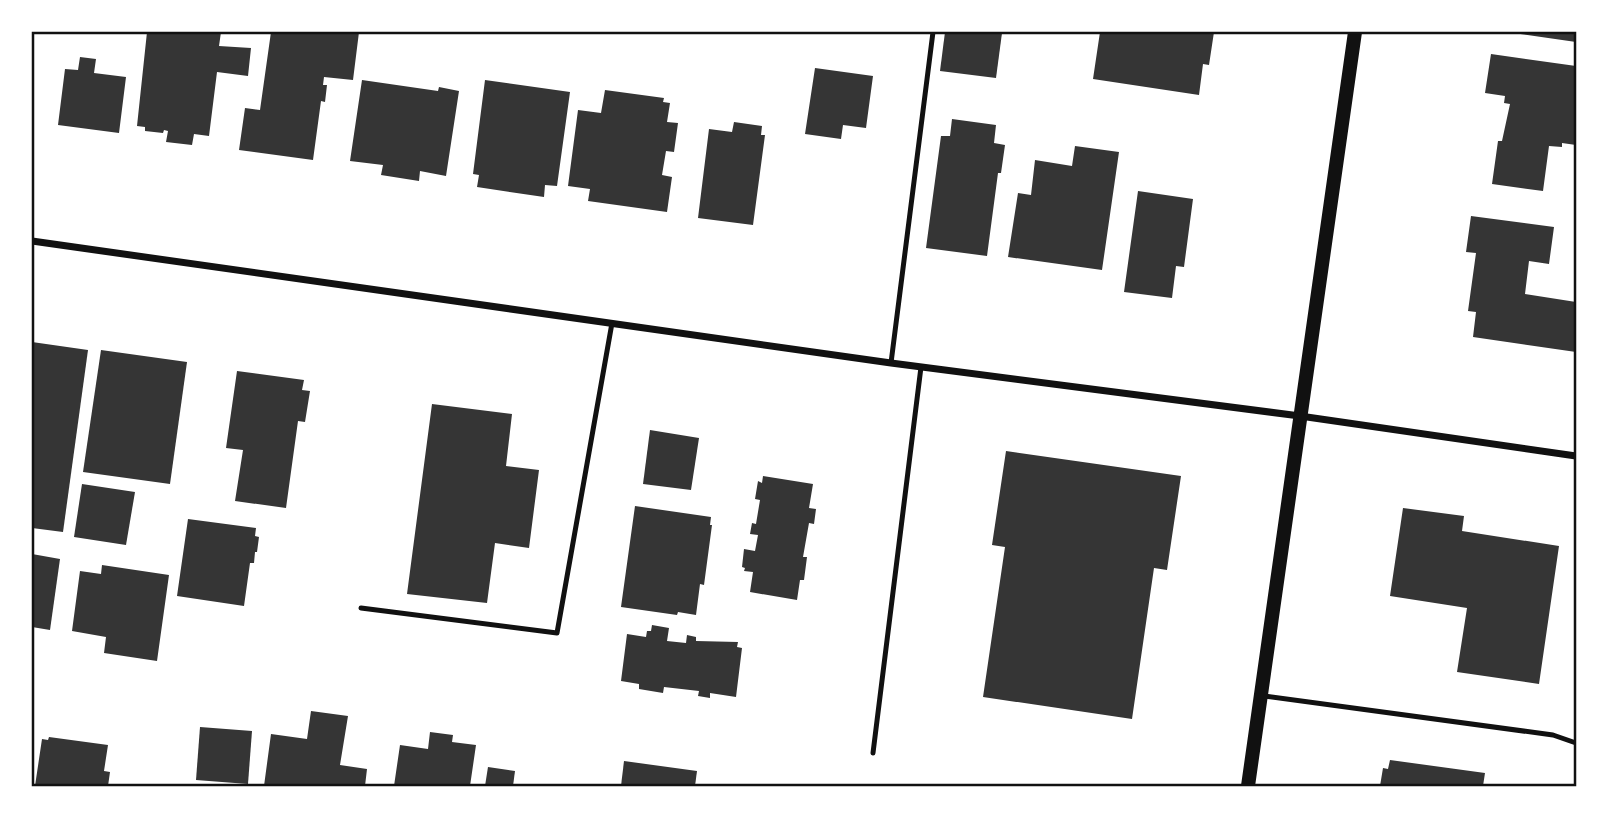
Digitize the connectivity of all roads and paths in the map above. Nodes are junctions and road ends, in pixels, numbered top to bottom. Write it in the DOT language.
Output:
graph roads {
  1 [pos="933,32"];
  2 [pos="1355,32"];
  3 [pos="32,241"];
  4 [pos="612,323"];
  5 [pos="891,363"];
  6 [pos="921,367"];
  7 [pos="1300,416"];
  8 [pos="1577,456"];
  9 [pos="361,608"];
  10 [pos="1261,696"];
  11 [pos="1577,743"];
  12 [pos="873,753"];
  13 [pos="1248,786"];
  1 -- 5 [label="lane"];
  2 -- 7 [label="main road"];
  3 -- 4 [label="street"];
  4 -- 5 [label="street"];
  4 -- 9 [label="lane"];
  5 -- 6 [label="street"];
  6 -- 7 [label="street"];
  6 -- 12 [label="lane"];
  7 -- 8 [label="street"];
  7 -- 10 [label="main road"];
  10 -- 11 [label="lane"];
  10 -- 13 [label="main road"];
}
